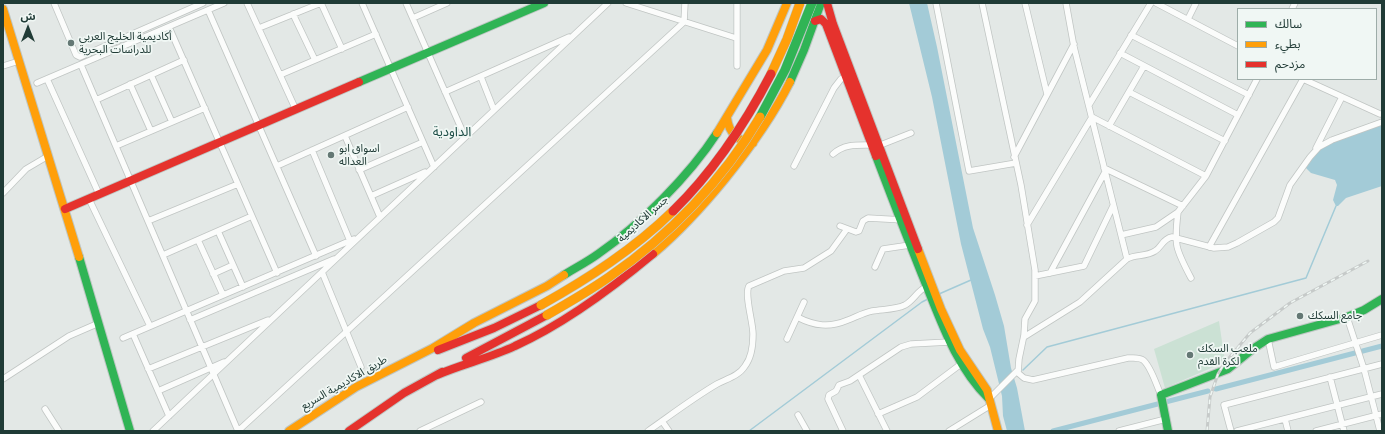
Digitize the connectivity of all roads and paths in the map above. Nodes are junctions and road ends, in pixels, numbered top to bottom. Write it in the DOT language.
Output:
graph roads {
  1 [pos="54,3"];
  2 [pos="203,3"];
  3 [pos="224,3"];
  4 [pos="247,3"];
  5 [pos="321,3"];
  6 [pos="362,3"];
  7 [pos="406,3"];
  8 [pos="447,3"];
  9 [pos="544,3"];
  10 [pos="608,3"];
  11 [pos="626,3"];
  12 [pos="685,3"];
  13 [pos="737,3"];
  14 [pos="787,3"];
  15 [pos="800,3"];
  16 [pos="812,3"];
  17 [pos="821,3"];
  18 [pos="827,3"];
  19 [pos="936,3"];
  20 [pos="982,3"];
  21 [pos="1025,3"];
  22 [pos="1066,3"];
  23 [pos="1151,3"];
  24 [pos="1156,3"];
  25 [pos="1196,3"];
  26 [pos="3,9"];
  27 [pos="208,10"];
  28 [pos="293,14"];
  29 [pos="413,18"];
  30 [pos="1188,19"];
  31 [pos="815,21"];
  32 [pos="684,22"];
  33 [pos="169,26"];
  34 [pos="259,28"];
  35 [pos="376,34"];
  36 [pos="574,35"];
  37 [pos="1131,35"];
  38 [pos="736,38"];
  39 [pos="1074,44"];
  40 [pos="1237,45"];
  41 [pos="342,49"];
  42 [pos="428,53"];
  43 [pos="1120,53"];
  44 [pos="184,60"];
  45 [pos="314,60"];
  46 [pos="19,61"];
  47 [pos="81,65"];
  48 [pos="3,66"];
  49 [pos="737,66"];
  50 [pos="1144,66"];
  51 [pos="391,69"];
  52 [pos="849,74"];
  53 [pos="151,75"];
  54 [pos="280,75"];
  55 [pos="480,77"];
  56 [pos="47,79"];
  57 [pos="1256,80"];
  58 [pos="1302,80"];
  59 [pos="1305,80"];
  60 [pos="37,83"];
  61 [pos="130,84"];
  62 [pos="445,92"];
  63 [pos="1129,92"];
  64 [pos="1047,94"];
  65 [pos="1249,95"];
  66 [pos="1342,97"];
  67 [pos="96,100"];
  68 [pos="1089,105"];
  69 [pos="408,107"];
  70 [pos="205,108"];
  71 [pos="296,110"];
  72 [pos="494,110"];
  73 [pos="1381,113"];
  74 [pos="1238,115"];
  75 [pos="1092,117"];
  76 [pos="728,118"];
  77 [pos="172,122"];
  78 [pos="1382,122"];
  79 [pos="1375,124"];
  80 [pos="259,126"];
  81 [pos="1109,126"];
  82 [pos="151,131"];
  83 [pos="911,133"];
  84 [pos="345,136"];
  85 [pos="465,138"];
  86 [pos="1225,141"];
  87 [pos="220,142"];
  88 [pos="423,142"];
  89 [pos="753,143"];
  90 [pos="875,145"];
  91 [pos="116,146"];
  92 [pos="312,150"];
  93 [pos="1314,152"];
  94 [pos="833,154"];
  95 [pos="48,156"];
  96 [pos="1014,157"];
  97 [pos="1016,164"];
  98 [pos="277,166"];
  99 [pos="794,166"];
  100 [pos="432,168"];
  101 [pos="359,170"];
  102 [pos="1105,170"];
  103 [pos="1206,176"];
  104 [pos="131,181"];
  105 [pos="238,184"];
  106 [pos="3,193"];
  107 [pos="99,194"];
  108 [pos="371,196"];
  109 [pos="89,199"];
  110 [pos="1114,206"];
  111 [pos="1183,206"];
  112 [pos="653,208"];
  113 [pos="65,209"];
  114 [pos="1178,212"];
  115 [pos="252,216"];
  116 [pos="380,217"];
  117 [pos="904,220"];
  118 [pos="148,221"];
  119 [pos="1027,225"];
  120 [pos="840,226"];
  121 [pos="847,229"];
  122 [pos="218,231"];
  123 [pos="677,232"];
  124 [pos="1121,235"];
  125 [pos="358,238"];
  126 [pos="1175,238"];
  127 [pos="198,240"];
  128 [pos="350,241"];
  129 [pos="910,245"];
  130 [pos="1210,247"];
  131 [pos="163,255"];
  132 [pos="316,256"];
  133 [pos="338,257"];
  134 [pos="1127,260"];
  135 [pos="233,264"];
  136 [pos="875,267"];
  137 [pos="277,272"];
  138 [pos="322,272"];
  139 [pos="1050,273"];
  140 [pos="213,274"];
  141 [pos="1035,276"];
  142 [pos="1191,278"];
  143 [pos="243,287"];
  144 [pos="926,287"];
  145 [pos="223,295"];
  146 [pos="1382,299"];
  147 [pos="804,302"];
  148 [pos="1382,305"];
  149 [pos="1364,310"];
  150 [pos="186,311"];
  151 [pos="797,317"];
  152 [pos="1347,317"];
  153 [pos="273,318"];
  154 [pos="190,320"];
  155 [pos="99,323"];
  156 [pos="150,326"];
  157 [pos="346,331"];
  158 [pos="132,334"];
  159 [pos="1382,335"];
  160 [pos="123,338"];
  161 [pos="1024,338"];
  162 [pos="787,339"];
  163 [pos="1268,339"];
  164 [pos="949,342"];
  165 [pos="1356,345"];
  166 [pos="202,347"];
  167 [pos="413,358"];
  168 [pos="228,361"];
  169 [pos="961,364"];
  170 [pos="1382,364"];
  171 [pos="361,367"];
  172 [pos="1363,367"];
  173 [pos="211,368"];
  174 [pos="148,369"];
  175 [pos="1017,371"];
  176 [pos="213,374"];
  177 [pos="437,375"];
  178 [pos="859,375"];
  179 [pos="1330,377"];
  180 [pos="3,379"];
  181 [pos="158,391"];
  182 [pos="1382,394"];
  183 [pos="1371,397"];
  184 [pos="1162,398"];
  185 [pos="481,402"];
  186 [pos="990,402"];
  187 [pos="1338,405"];
  188 [pos="45,409"];
  189 [pos="878,414"];
  190 [pos="798,415"];
  191 [pos="1379,415"];
  192 [pos="169,416"];
  193 [pos="1165,416"];
  194 [pos="1285,419"];
  195 [pos="662,421"];
  196 [pos="1342,424"];
  197 [pos="1253,429"];
  198 [pos="59,431"];
  199 [pos="130,431"];
  200 [pos="153,431"];
  201 [pos="289,431"];
  202 [pos="349,431"];
  203 [pos="420,431"];
  204 [pos="648,431"];
  205 [pos="669,431"];
  206 [pos="807,431"];
  207 [pos="843,431"];
  208 [pos="887,431"];
  209 [pos="949,431"];
  210 [pos="998,431"];
  211 [pos="1119,431"];
  212 [pos="1168,431"];
  213 [pos="1231,431"];
  214 [pos="1237,431"];
  215 [pos="1288,431"];
  216 [pos="1316,431"];
  217 [pos="1344,431"];
  218 [pos="1380,431"];
  1 -- 2 [label="street"];
  3 -- 27 [label="street"];
  4 -- 34 [label="street"];
  5 -- 28 [label="street"];
  5 -- 41 [label="street"];
  6 -- 35 [label="street"];
  7 -- 29 [label="street"];
  8 -- 29 [label="street"];
  9 -- 42 [label="main road"];
  10 -- 36 [label="street"];
  11 -- 32 [label="street"];
  12 -- 32 [label="street"];
  13 -- 38 [label="street"];
  14 -- 76 [label="main road"];
  15 -- 167 [label="main road, جسر الاكاديمية, bridge"];
  16 -- 177 [label="main road, bridge"];
  17 -- 31 [label="main road"];
  18 -- 52 [label="main road"];
  19 -- 97 [label="street"];
  20 -- 96 [label="street"];
  21 -- 64 [label="street"];
  22 -- 39 [label="street"];
  23 -- 37 [label="street"];
  24 -- 30 [label="street"];
  25 -- 30 [label="street"];
  26 -- 46 [label="main road"];
  27 -- 33 [label="street"];
  27 -- 80 [label="street"];
  28 -- 34 [label="street"];
  28 -- 45 [label="street"];
  29 -- 42 [label="street"];
  30 -- 40 [label="street"];
  31 -- 52 [label="main road"];
  31 -- 89 [label="main road"];
  32 -- 38 [label="street"];
  32 -- 157 [label="street"];
  33 -- 44 [label="street"];
  33 -- 47 [label="street"];
  34 -- 54 [label="street"];
  35 -- 41 [label="street"];
  35 -- 51 [label="street"];
  36 -- 55 [label="street"];
  36 -- 72 [label="street"];
  37 -- 43 [label="street"];
  37 -- 65 [label="street"];
  38 -- 49 [label="street"];
  39 -- 64 [label="street"];
  39 -- 68 [label="street"];
  41 -- 45 [label="street"];
  42 -- 51 [label="main road"];
  42 -- 62 [label="street"];
  43 -- 50 [label="street"];
  43 -- 68 [label="street"];
  44 -- 53 [label="street"];
  44 -- 70 [label="street"];
  45 -- 54 [label="street"];
  46 -- 48 [label="street"];
  46 -- 95 [label="main road"];
  47 -- 56 [label="street"];
  47 -- 67 [label="street"];
  50 -- 63 [label="street"];
  50 -- 74 [label="street"];
  51 -- 69 [label="street"];
  51 -- 71 [label="main road"];
  52 -- 90 [label="main road"];
  52 -- 99 [label="street"];
  53 -- 61 [label="street"];
  53 -- 77 [label="street"];
  54 -- 71 [label="street"];
  55 -- 62 [label="street"];
  55 -- 72 [label="street"];
  56 -- 60 [label="street"];
  56 -- 107 [label="street"];
  57 -- 65 [label="street"];
  58 -- 130 [label="street"];
  59 -- 66 [label="street"];
  61 -- 67 [label="street"];
  61 -- 82 [label="street"];
  62 -- 85 [label="street"];
  63 -- 81 [label="street"];
  63 -- 86 [label="street"];
  64 -- 96 [label="street"];
  65 -- 74 [label="street"];
  66 -- 73 [label="street"];
  66 -- 93 [label="street"];
  67 -- 91 [label="street"];
  68 -- 75 [label="street"];
  69 -- 84 [label="street"];
  69 -- 88 [label="street"];
  70 -- 77 [label="street"];
  70 -- 87 [label="street"];
  71 -- 80 [label="main road"];
  72 -- 85 [label="street"];
  73 -- 79 [label="street"];
  74 -- 86 [label="street"];
  75 -- 81 [label="street"];
  75 -- 102 [label="street"];
  75 -- 119 [label="street"];
  76 -- 89 [label="main road"];
  76 -- 112 [label="main road"];
  77 -- 82 [label="street"];
  78 -- 79 [label="street"];
  79 -- 93 [label="street"];
  80 -- 87 [label="main road"];
  80 -- 98 [label="street"];
  81 -- 103 [label="street"];
  82 -- 91 [label="street"];
  83 -- 90 [label="street"];
  84 -- 92 [label="street"];
  84 -- 101 [label="street"];
  85 -- 100 [label="street"];
  86 -- 103 [label="street"];
  87 -- 104 [label="main road"];
  87 -- 105 [label="street"];
  88 -- 100 [label="street"];
  88 -- 101 [label="street"];
  89 -- 123 [label="main road"];
  90 -- 94 [label="street"];
  90 -- 117 [label="main road"];
  91 -- 104 [label="street"];
  92 -- 98 [label="street"];
  92 -- 128 [label="street"];
  93 -- 130 [label="street"];
  95 -- 106 [label="street"];
  95 -- 113 [label="main road"];
  96 -- 97 [label="street"];
  97 -- 119 [label="street"];
  98 -- 132 [label="street"];
  100 -- 108 [label="street"];
  100 -- 116 [label="street"];
  101 -- 108 [label="street"];
  102 -- 110 [label="street"];
  102 -- 111 [label="street"];
  102 -- 139 [label="street"];
  103 -- 111 [label="street"];
  104 -- 107 [label="main road"];
  104 -- 118 [label="street"];
  105 -- 115 [label="street"];
  105 -- 118 [label="street"];
  107 -- 109 [label="main road"];
  108 -- 116 [label="street"];
  109 -- 113 [label="main road"];
  109 -- 156 [label="street"];
  110 -- 124 [label="street"];
  110 -- 139 [label="street"];
  111 -- 114 [label="street"];
  112 -- 123 [label="main road"];
  112 -- 167 [label="main road"];
  113 -- 155 [label="main road"];
  114 -- 124 [label="street"];
  114 -- 126 [label="street"];
  115 -- 122 [label="street"];
  115 -- 137 [label="street"];
  116 -- 125 [label="street"];
  117 -- 121 [label="street"];
  117 -- 129 [label="main road"];
  117 -- 186 [label="main road"];
  118 -- 131 [label="street"];
  119 -- 141 [label="street"];
  120 -- 121 [label="street"];
  121 -- 195 [label="street"];
  122 -- 127 [label="street"];
  122 -- 135 [label="street"];
  123 -- 177 [label="main road"];
  124 -- 134 [label="street"];
  125 -- 128 [label="street"];
  125 -- 133 [label="street"];
  126 -- 130 [label="street"];
  126 -- 134 [label="street"];
  126 -- 142 [label="street"];
  127 -- 131 [label="street"];
  127 -- 140 [label="street"];
  128 -- 132 [label="street"];
  129 -- 136 [label="street"];
  129 -- 144 [label="main road"];
  131 -- 150 [label="street"];
  132 -- 137 [label="street"];
  133 -- 138 [label="street"];
  133 -- 154 [label="street"];
  134 -- 161 [label="street"];
  135 -- 140 [label="street"];
  135 -- 143 [label="street"];
  137 -- 143 [label="street"];
  138 -- 153 [label="street"];
  138 -- 157 [label="street"];
  139 -- 141 [label="street"];
  140 -- 145 [label="street"];
  141 -- 161 [label="street"];
  143 -- 145 [label="street"];
  144 -- 151 [label="street"];
  144 -- 164 [label="main road"];
  145 -- 150 [label="street"];
  146 -- 149 [label="main road"];
  147 -- 151 [label="street"];
  148 -- 149 [label="street"];
  149 -- 152 [label="main road"];
  150 -- 154 [label="street"];
  150 -- 156 [label="street"];
  151 -- 162 [label="street"];
  152 -- 163 [label="main road"];
  152 -- 165 [label="street"];
  153 -- 166 [label="street"];
  153 -- 168 [label="street"];
  154 -- 166 [label="street"];
  155 -- 180 [label="street"];
  155 -- 199 [label="main road"];
  156 -- 158 [label="street"];
  157 -- 171 [label="street"];
  157 -- 176 [label="street"];
  158 -- 160 [label="street"];
  158 -- 174 [label="street"];
  159 -- 165 [label="street"];
  161 -- 175 [label="street"];
  163 -- 165 [label="street"];
  163 -- 184 [label="main road"];
  164 -- 169 [label="main road"];
  164 -- 178 [label="street"];
  165 -- 172 [label="street"];
  166 -- 173 [label="street"];
  166 -- 174 [label="street"];
  167 -- 201 [label="main road, طريق الاكاديمية السريع"];
  168 -- 173 [label="street"];
  168 -- 176 [label="street"];
  169 -- 186 [label="main road"];
  169 -- 189 [label="street"];
  170 -- 172 [label="street"];
  172 -- 179 [label="street"];
  172 -- 183 [label="street"];
  173 -- 176 [label="street"];
  173 -- 181 [label="street"];
  174 -- 181 [label="street"];
  175 -- 184 [label="street"];
  175 -- 186 [label="street"];
  176 -- 192 [label="street"];
  177 -- 202 [label="main road"];
  178 -- 189 [label="street"];
  178 -- 207 [label="street"];
  179 -- 187 [label="street"];
  179 -- 213 [label="street"];
  181 -- 192 [label="street"];
  182 -- 183 [label="street"];
  183 -- 187 [label="street"];
  183 -- 191 [label="street"];
  184 -- 193 [label="main road"];
  185 -- 203 [label="street"];
  186 -- 209 [label="street"];
  186 -- 210 [label="main road"];
  187 -- 194 [label="street"];
  187 -- 196 [label="street"];
  188 -- 198 [label="street"];
  189 -- 208 [label="street"];
  190 -- 206 [label="street"];
  191 -- 196 [label="street"];
  191 -- 218 [label="street"];
  192 -- 200 [label="street"];
  193 -- 211 [label="street"];
  193 -- 212 [label="main road"];
  194 -- 197 [label="street"];
  194 -- 215 [label="street"];
  195 -- 204 [label="street"];
  195 -- 205 [label="street"];
  196 -- 216 [label="street"];
  196 -- 217 [label="street"];
  197 -- 214 [label="street"];
}
